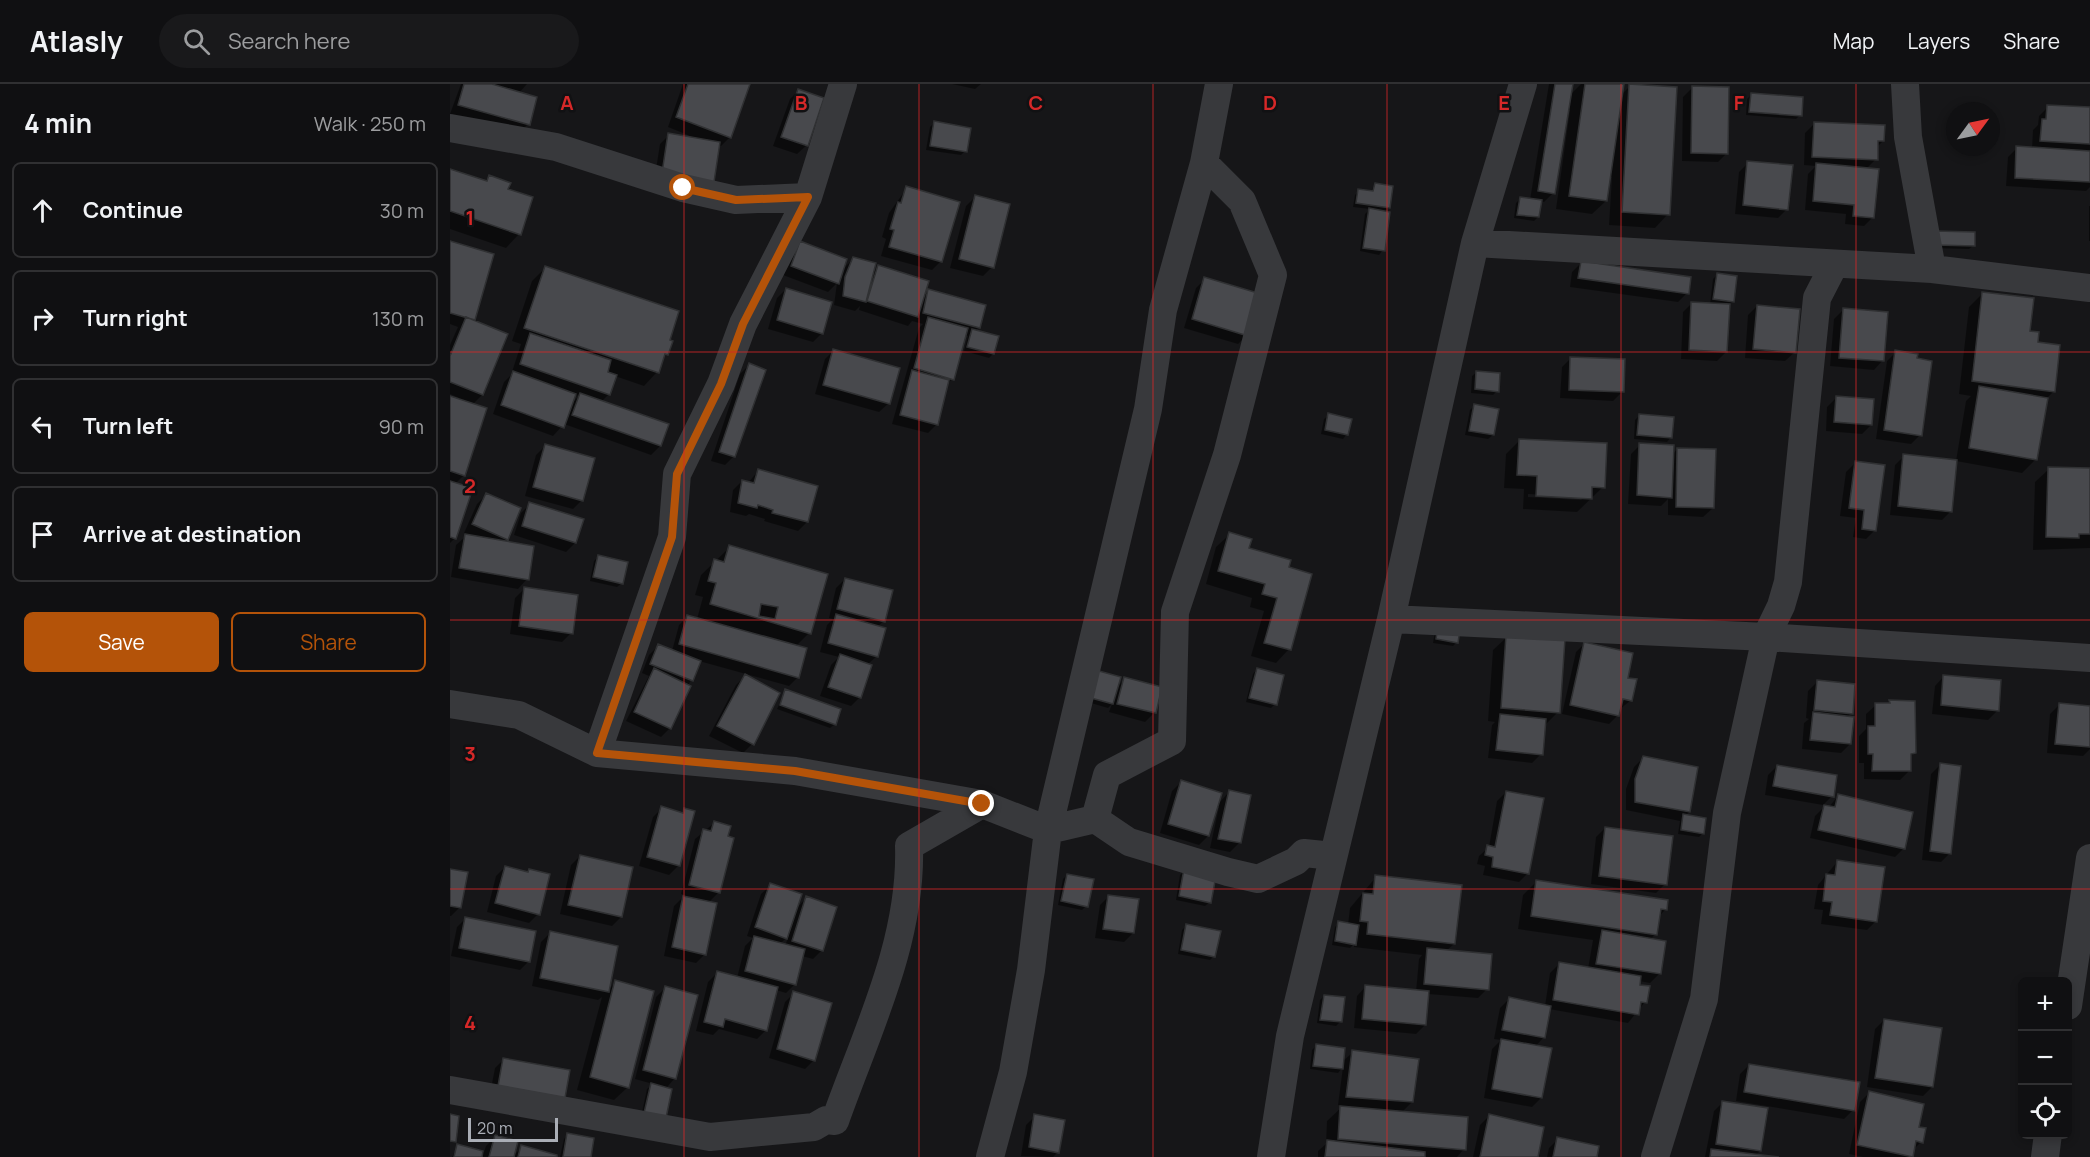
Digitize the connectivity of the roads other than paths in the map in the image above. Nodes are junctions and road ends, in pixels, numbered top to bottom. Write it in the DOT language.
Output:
graph roads {
  1 [pos="843,84"];
  2 [pos="1219,84"];
  3 [pos="1523,84"];
  4 [pos="1905,84"];
  5 [pos="450,128"];
  6 [pos="1204,163"];
  7 [pos="808,197"];
  8 [pos="1475,243"];
  9 [pos="1834,265"];
  10 [pos="1932,269"];
  11 [pos="2090,288"];
  12 [pos="1391,619"];
  13 [pos="1766,637"];
  14 [pos="2090,658"];
  15 [pos="450,704"];
  16 [pos="597,753"];
  17 [pos="982,804"];
  18 [pos="1095,819"];
  19 [pos="1048,830"];
  20 [pos="1333,856"];
  21 [pos="2090,858"];
  22 [pos="2072,977"];
  23 [pos="450,1090"];
  24 [pos="2047,1139"];
  25 [pos="990,1157"];
  26 [pos="1271,1157"];
  27 [pos="1655,1157"];
  28 [pos="2045,1157"];
  1 -- 7 [label="street"];
  2 -- 6 [label="street"];
  3 -- 8 [label="street"];
  4 -- 10 [label="street"];
  5 -- 7 [label="street"];
  6 -- 18 [label="street"];
  6 -- 19 [label="street"];
  7 -- 16 [label="street"];
  8 -- 9 [label="street"];
  8 -- 12 [label="street"];
  9 -- 10 [label="street"];
  9 -- 13 [label="street"];
  10 -- 11 [label="street"];
  12 -- 13 [label="street"];
  12 -- 20 [label="street"];
  13 -- 14 [label="street"];
  13 -- 27 [label="street"];
  15 -- 16 [label="street"];
  16 -- 17 [label="street"];
  17 -- 19 [label="street"];
  17 -- 23 [label="street"];
  18 -- 19 [label="street"];
  18 -- 20 [label="street"];
  19 -- 25 [label="street"];
  20 -- 26 [label="street"];
  21 -- 22 [label="street"];
  24 -- 28 [label="street"];
}
